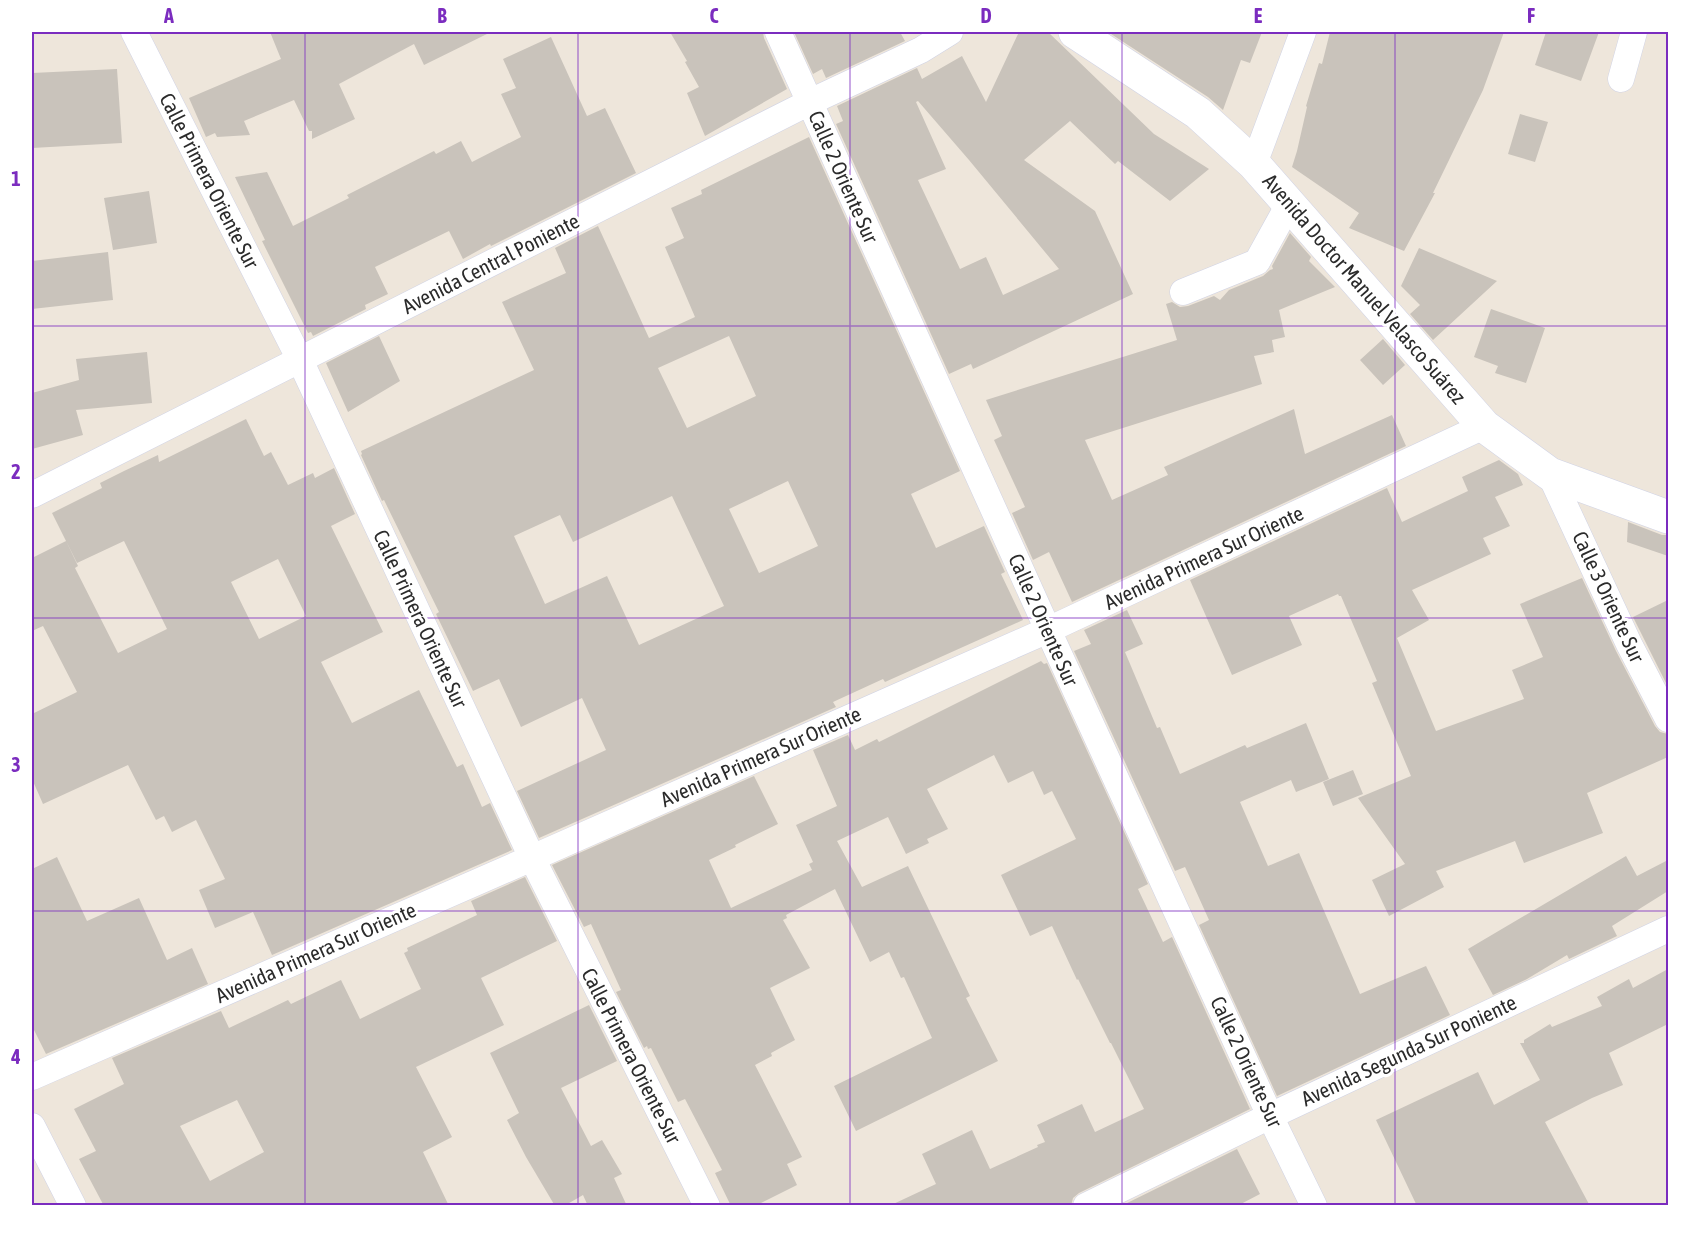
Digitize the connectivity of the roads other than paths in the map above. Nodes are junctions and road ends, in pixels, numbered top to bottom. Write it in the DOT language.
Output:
graph roads {
  1 [pos="134,32"];
  2 [pos="778,32"];
  3 [pos="950,32"];
  4 [pos="1075,32"];
  5 [pos="1303,32"];
  6 [pos="1634,32"];
  7 [pos="1622,79"];
  8 [pos="810,102"];
  9 [pos="1254,164"];
  10 [pos="1289,204"];
  11 [pos="1183,292"];
  12 [pos="300,360"];
  13 [pos="1484,426"];
  14 [pos="1550,474"];
  15 [pos="32,495"];
  16 [pos="1668,517"];
  17 [pos="1048,630"];
  18 [pos="1668,719"];
  19 [pos="532,858"];
  20 [pos="1668,929"];
  21 [pos="32,1077"];
  22 [pos="1270,1116"];
  23 [pos="32,1126"];
  24 [pos="73,1206"];
  25 [pos="707,1206"];
  26 [pos="1086,1206"];
  27 [pos="1314,1206"];
  1 -- 12 [label="street, Calle Primera Oriente Sur"];
  2 -- 8 [label="street, Calle 2 Oriente Sur"];
  3 -- 8 [label="street, Avenida Central Poniente"];
  4 -- 9 [label="street, Avenida Doctor Manuel Velasco Suárez"];
  5 -- 9 [label="street"];
  6 -- 7 [label="street"];
  8 -- 12 [label="street, Avenida Central Poniente"];
  8 -- 17 [label="street, Calle 2 Oriente Sur"];
  9 -- 10 [label="street, Avenida Doctor Manuel Velasco Suárez"];
  10 -- 11 [label="street"];
  10 -- 13 [label="street, Avenida Doctor Manuel Velasco Suárez"];
  12 -- 15 [label="street, Avenida Central Poniente"];
  12 -- 19 [label="street, Calle Primera Oriente Sur"];
  13 -- 14 [label="street, Avenida Doctor Manuel Velasco Suárez"];
  13 -- 17 [label="street, Avenida Primera Sur Oriente"];
  14 -- 16 [label="street, Avenida Doctor Manuel Velasco Suárez"];
  14 -- 18 [label="street, Calle 3 Oriente Sur"];
  17 -- 19 [label="street, Avenida Primera Sur Oriente"];
  17 -- 22 [label="street, Calle 2 Oriente Sur"];
  19 -- 21 [label="street, Avenida Primera Sur Oriente"];
  19 -- 25 [label="street, Calle Primera Oriente Sur"];
  20 -- 22 [label="street, Avenida Segunda Sur Poniente"];
  22 -- 26 [label="street, Avenida Segunda Sur Poniente"];
  22 -- 27 [label="street, Calle 2 Oriente Sur"];
  23 -- 24 [label="street"];
}
